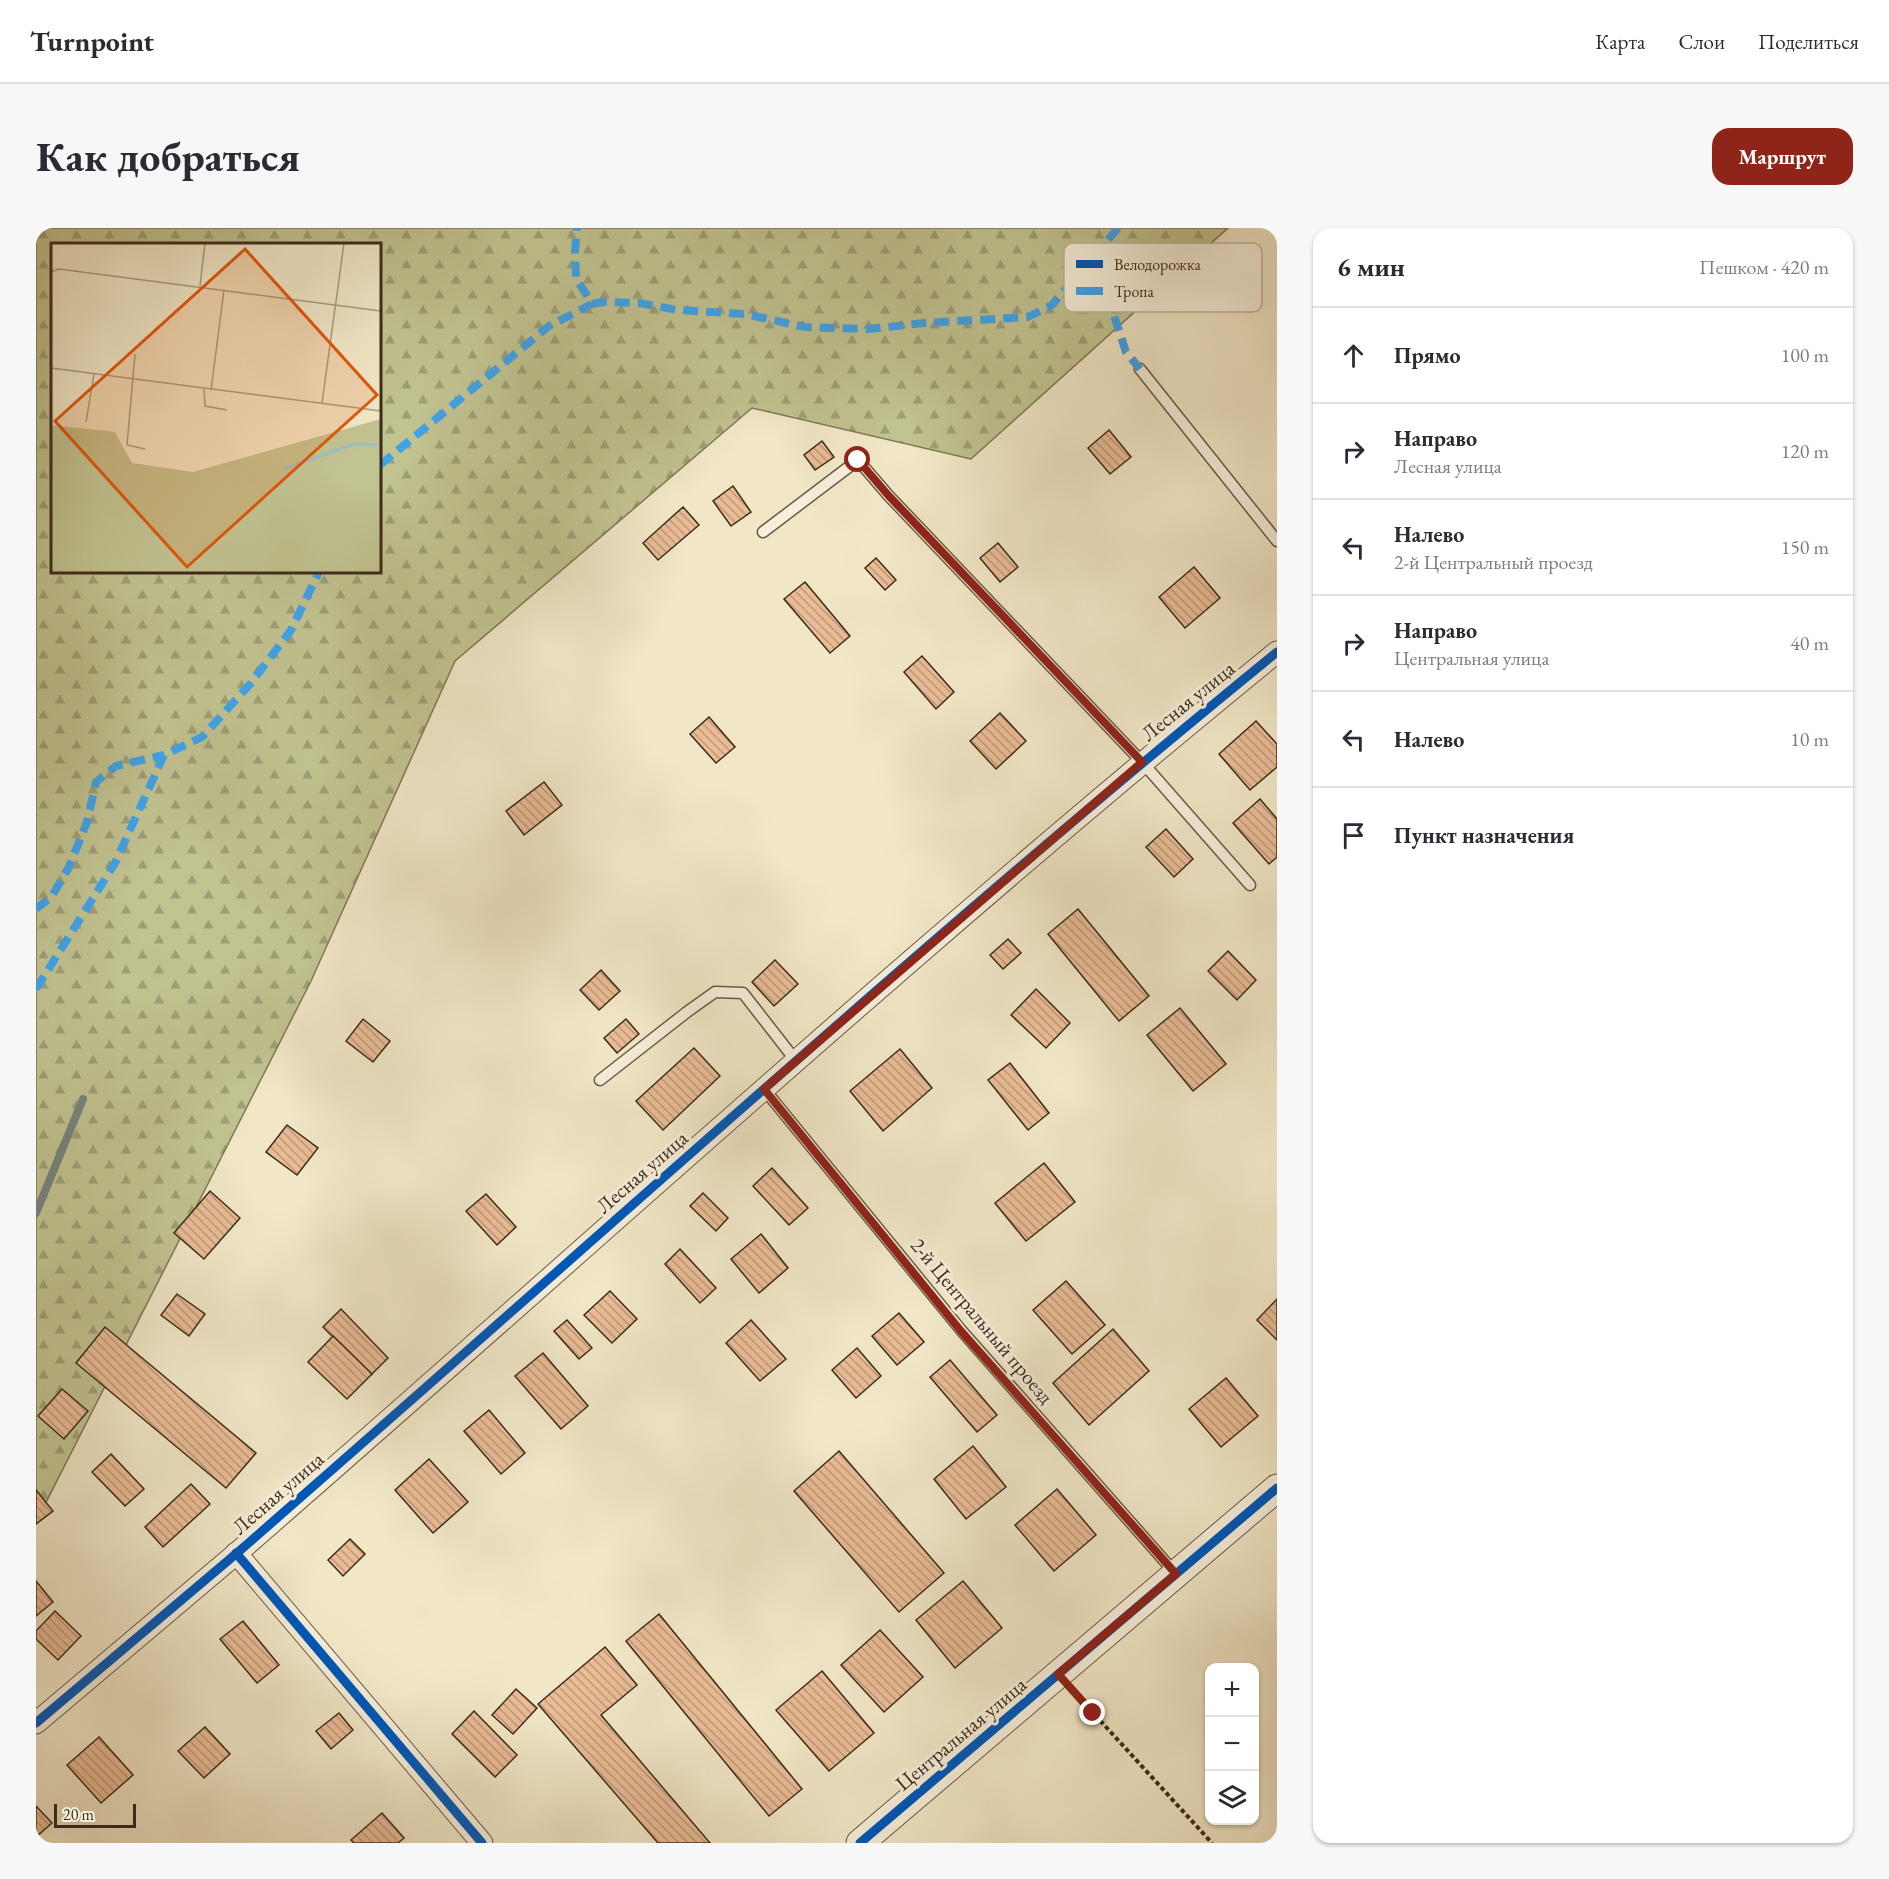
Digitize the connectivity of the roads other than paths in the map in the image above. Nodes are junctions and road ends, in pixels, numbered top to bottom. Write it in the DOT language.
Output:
graph roads {
  1 [pos="1140,369"];
  2 [pos="763,532"];
  3 [pos="1277,541"];
  4 [pos="1277,652"];
  5 [pos="1142,762"];
  6 [pos="1250,885"];
  7 [pos="796,1061"];
  8 [pos="600,1080"];
  9 [pos="764,1089"];
  10 [pos="1277,1488"];
  11 [pos="236,1553"];
  12 [pos="1176,1574"];
  13 [pos="36,1723"];
  14 [pos="482,1843"];
  15 [pos="860,1843"];
  1 -- 3 [label="lane"];
  2 -- 5 [label="lane"];
  4 -- 5 [label="street, Лесная улица"];
  5 -- 6 [label="lane"];
  5 -- 7 [label="street, Лесная улица"];
  7 -- 8 [label="lane"];
  7 -- 9 [label="street, Лесная улица"];
  9 -- 11 [label="street, Лесная улица"];
  9 -- 12 [label="lane, 2-й Центральный проезд"];
  10 -- 12 [label="street, Центральная улица"];
  11 -- 13 [label="street, Лесная улица"];
  11 -- 14 [label="street"];
  12 -- 15 [label="street, Центральная улица"];
}
